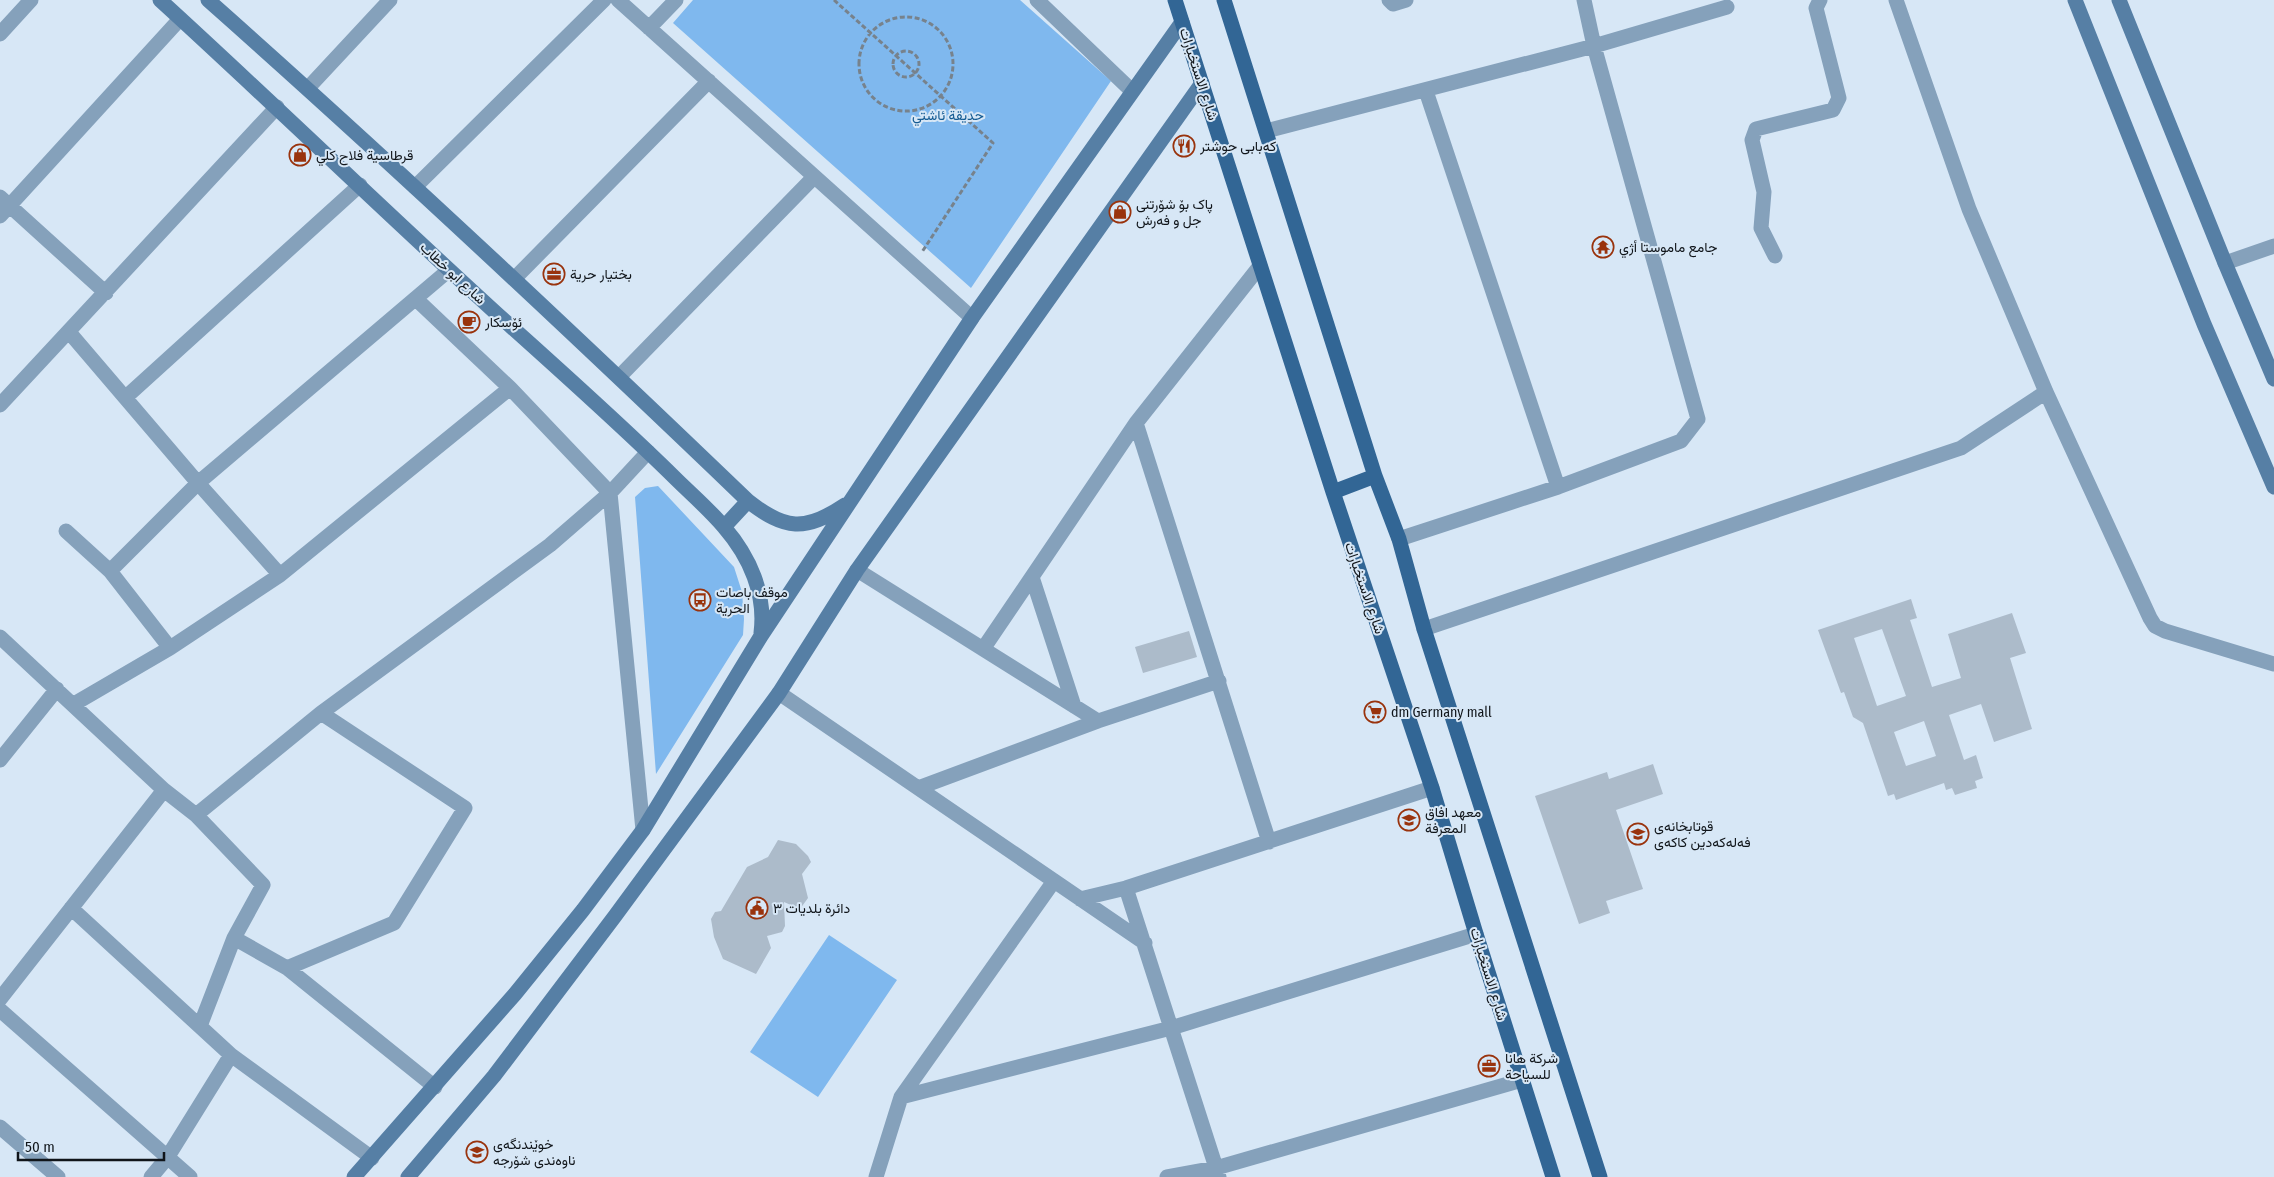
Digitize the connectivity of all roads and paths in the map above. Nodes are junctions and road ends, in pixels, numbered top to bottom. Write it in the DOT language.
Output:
graph roads {
  1 [pos="31,0"];
  2 [pos="160,0"];
  3 [pos="208,0"];
  4 [pos="390,0"];
  5 [pos="604,0"];
  6 [pos="618,0"];
  7 [pos="676,0"];
  8 [pos="834,0"];
  9 [pos="1037,0"];
  10 [pos="1175,0"];
  11 [pos="1224,0"];
  12 [pos="1389,0"];
  13 [pos="1406,0"];
  14 [pos="1584,0"];
  15 [pos="1820,0"];
  16 [pos="1896,0"];
  17 [pos="2076,0"];
  18 [pos="2119,0"];
  19 [pos="1727,7"];
  20 [pos="180,19"];
  21 [pos="1182,22"];
  22 [pos="649,28"];
  23 [pos="871,33"];
  24 [pos="0,34"];
  25 [pos="1594,46"];
  26 [pos="896,55"];
  27 [pos="916,73"];
  28 [pos="709,82"];
  29 [pos="1202,83"];
  30 [pos="308,88"];
  31 [pos="1132,91"];
  32 [pos="1426,91"];
  33 [pos="940,96"];
  34 [pos="277,107"];
  35 [pos="1266,132"];
  36 [pos="814,177"];
  37 [pos="360,185"];
  38 [pos="415,186"];
  39 [pos="3,206"];
  40 [pos="2274,246"];
  41 [pos="1774,256"];
  42 [pos="2225,263"];
  43 [pos="913,265"];
  44 [pos="1260,266"];
  45 [pos="448,270"];
  46 [pos="515,278"];
  47 [pos="106,293"];
  48 [pos="416,298"];
  49 [pos="972,318"];
  50 [pos="69,332"];
  51 [pos="619,377"];
  52 [pos="2274,379"];
  53 [pos="510,388"];
  54 [pos="2046,392"];
  55 [pos="126,396"];
  56 [pos="0,405"];
  57 [pos="1136,423"];
  58 [pos="648,452"];
  59 [pos="1375,476"];
  60 [pos="198,483"];
  61 [pos="1558,486"];
  62 [pos="2274,487"];
  63 [pos="610,492"];
  64 [pos="1333,492"];
  65 [pos="748,501"];
  66 [pos="848,503"];
  67 [pos="724,527"];
  68 [pos="66,531"];
  69 [pos="1399,540"];
  70 [pos="857,570"];
  71 [pos="110,571"];
  72 [pos="280,575"];
  73 [pos="1032,577"];
  74 [pos="1424,629"];
  75 [pos="761,636"];
  76 [pos="0,637"];
  77 [pos="170,648"];
  78 [pos="983,649"];
  79 [pos="2274,664"];
  80 [pos="1219,681"];
  81 [pos="57,689"];
  82 [pos="778,693"];
  83 [pos="74,704"];
  84 [pos="1074,706"];
  85 [pos="321,713"];
  86 [pos="1098,721"];
  87 [pos="0,760"];
  88 [pos="918,788"];
  89 [pos="1432,788"];
  90 [pos="164,790"];
  91 [pos="196,815"];
  92 [pos="643,830"];
  93 [pos="1269,842"];
  94 [pos="1054,881"];
  95 [pos="1126,888"];
  96 [pos="1080,899"];
  97 [pos="71,908"];
  98 [pos="1476,934"];
  99 [pos="234,938"];
  100 [pos="1145,943"];
  101 [pos="287,968"];
  102 [pos="0,998"];
  103 [pos="0,1010"];
  104 [pos="200,1026"];
  105 [pos="1171,1028"];
  106 [pos="231,1055"];
  107 [pos="1522,1080"];
  108 [pos="435,1087"];
  109 [pos="901,1097"];
  110 [pos="0,1127"];
  111 [pos="167,1158"];
  112 [pos="372,1158"];
  113 [pos="1217,1173"];
  114 [pos="58,1177"];
  115 [pos="151,1177"];
  116 [pos="190,1177"];
  117 [pos="354,1177"];
  118 [pos="408,1177"];
  119 [pos="876,1177"];
  120 [pos="1167,1177"];
  121 [pos="1553,1177"];
  122 [pos="1600,1177"];
  1 -- 24 [label="street"];
  2 -- 20 [label="main road, شارع ابو خطاب"];
  3 -- 30 [label="main road"];
  4 -- 30 [label="street"];
  5 -- 38 [label="street"];
  6 -- 22 [label="street"];
  7 -- 22 [label="street"];
  8 -- 23 [label="path"];
  9 -- 31 [label="street"];
  10 -- 21 [label="main road, شارع الاستخبارات"];
  11 -- 35 [label="main road"];
  12 -- 13 [label="street"];
  14 -- 25 [label="street"];
  15 -- 41 [label="street"];
  16 -- 54 [label="street"];
  17 -- 62 [label="main road"];
  18 -- 42 [label="main road"];
  19 -- 25 [label="street"];
  20 -- 34 [label="main road, شارع ابو خطاب"];
  20 -- 39 [label="street"];
  21 -- 29 [label="main road, شارع الاستخبارات"];
  21 -- 31 [label="main road"];
  22 -- 28 [label="street"];
  23 -- 26 [label="path"];
  23 -- 33 [label="path"];
  23 -- 33 [label="path"];
  25 -- 32 [label="street"];
  25 -- 61 [label="street"];
  26 -- 27 [label="path"];
  26 -- 27 [label="path"];
  26 -- 27 [label="path"];
  27 -- 33 [label="path"];
  28 -- 36 [label="street"];
  28 -- 46 [label="street"];
  29 -- 44 [label="main road, شارع الاستخبارات"];
  29 -- 70 [label="main road"];
  30 -- 38 [label="main road"];
  31 -- 49 [label="main road"];
  32 -- 35 [label="street"];
  32 -- 61 [label="street"];
  33 -- 43 [label="path"];
  34 -- 37 [label="main road, شارع ابو خطاب"];
  34 -- 47 [label="street"];
  35 -- 59 [label="main road"];
  36 -- 43 [label="street"];
  36 -- 51 [label="street"];
  37 -- 45 [label="main road, شارع ابو خطاب"];
  37 -- 55 [label="street"];
  38 -- 46 [label="main road"];
  39 -- 47 [label="street"];
  40 -- 42 [label="street"];
  42 -- 52 [label="main road"];
  43 -- 49 [label="street"];
  44 -- 57 [label="street"];
  44 -- 64 [label="main road, شارع الاستخبارات"];
  45 -- 48 [label="street"];
  45 -- 58 [label="main road, شارع ابو خطاب"];
  46 -- 51 [label="main road"];
  47 -- 50 [label="street"];
  48 -- 53 [label="street"];
  48 -- 60 [label="street"];
  49 -- 66 [label="main road"];
  50 -- 55 [label="street"];
  50 -- 56 [label="street"];
  51 -- 65 [label="main road"];
  53 -- 63 [label="street"];
  53 -- 72 [label="street"];
  54 -- 74 [label="street"];
  54 -- 79 [label="street"];
  55 -- 60 [label="street"];
  57 -- 73 [label="street"];
  57 -- 80 [label="street"];
  58 -- 63 [label="street"];
  58 -- 67 [label="main road, شارع ابو خطاب"];
  59 -- 64 [label="main road"];
  59 -- 69 [label="main road"];
  60 -- 71 [label="street"];
  60 -- 72 [label="street"];
  61 -- 69 [label="street"];
  63 -- 85 [label="street"];
  63 -- 92 [label="street"];
  64 -- 89 [label="main road, شارع الاستخبارات"];
  65 -- 66 [label="main road"];
  65 -- 67 [label="main road"];
  66 -- 75 [label="main road"];
  67 -- 75 [label="main road, شارع ابو خطاب"];
  68 -- 71 [label="street"];
  69 -- 74 [label="main road"];
  70 -- 78 [label="street"];
  70 -- 82 [label="main road"];
  71 -- 77 [label="street"];
  72 -- 77 [label="street"];
  73 -- 78 [label="street"];
  73 -- 84 [label="street"];
  74 -- 122 [label="main road"];
  75 -- 92 [label="main road"];
  76 -- 81 [label="street"];
  77 -- 83 [label="street"];
  78 -- 84 [label="street"];
  80 -- 86 [label="street"];
  80 -- 93 [label="street"];
  81 -- 83 [label="street"];
  81 -- 87 [label="street"];
  82 -- 88 [label="street"];
  82 -- 118 [label="main road"];
  83 -- 90 [label="street"];
  84 -- 86 [label="street"];
  85 -- 91 [label="street"];
  85 -- 101 [label="street"];
  86 -- 88 [label="street"];
  88 -- 94 [label="street"];
  89 -- 93 [label="street"];
  89 -- 98 [label="main road, شارع الاستخبارات"];
  90 -- 91 [label="street"];
  90 -- 97 [label="street"];
  91 -- 99 [label="street"];
  92 -- 108 [label="main road"];
  93 -- 95 [label="street"];
  94 -- 96 [label="street"];
  94 -- 109 [label="street"];
  95 -- 96 [label="street"];
  95 -- 100 [label="street"];
  96 -- 100 [label="street"];
  97 -- 102 [label="street"];
  97 -- 104 [label="street"];
  98 -- 105 [label="street"];
  98 -- 107 [label="main road, شارع الاستخبارات"];
  99 -- 101 [label="street"];
  99 -- 104 [label="street"];
  100 -- 105 [label="street"];
  101 -- 108 [label="street"];
  103 -- 111 [label="street"];
  104 -- 106 [label="street"];
  105 -- 109 [label="street"];
  105 -- 113 [label="street"];
  106 -- 111 [label="street"];
  106 -- 112 [label="street"];
  107 -- 113 [label="street"];
  107 -- 121 [label="main road, شارع الاستخبارات"];
  108 -- 112 [label="main road"];
  109 -- 119 [label="street"];
  110 -- 114 [label="street"];
  111 -- 115 [label="street"];
  111 -- 116 [label="street"];
  112 -- 117 [label="main road"];
  113 -- 120 [label="street"];
}
